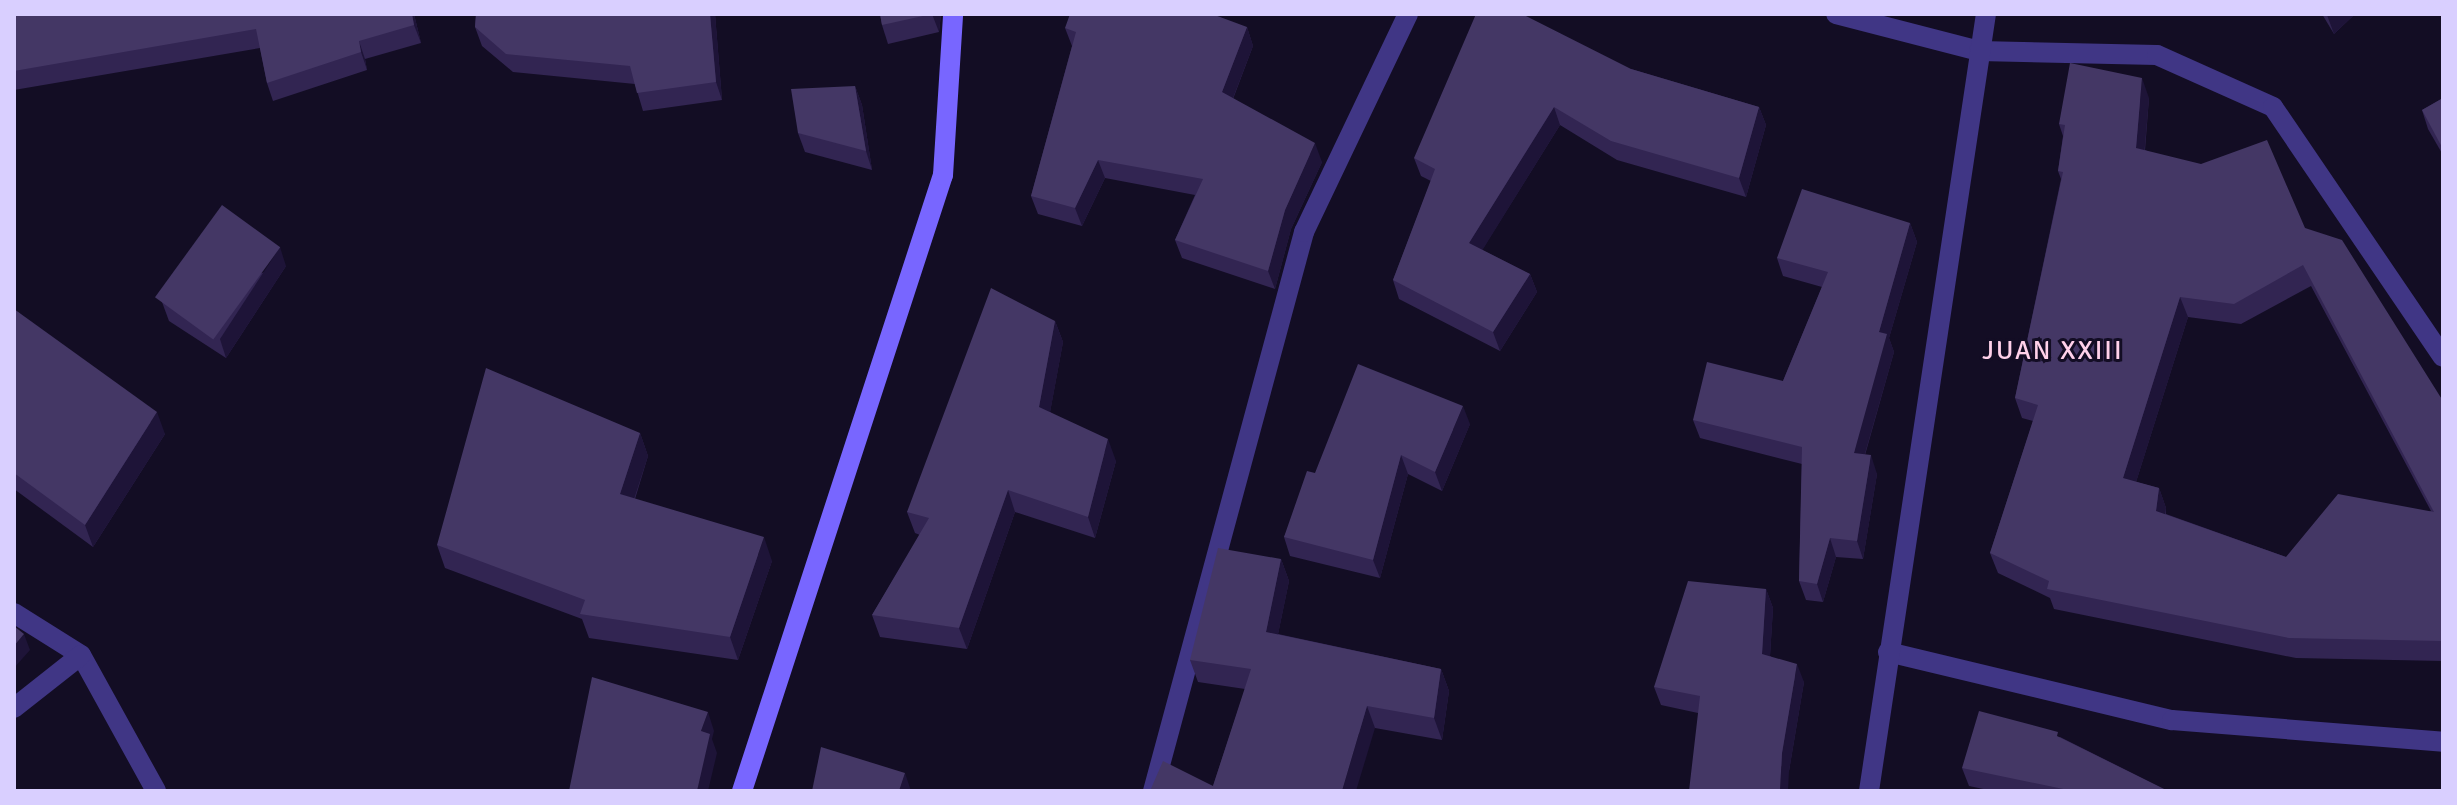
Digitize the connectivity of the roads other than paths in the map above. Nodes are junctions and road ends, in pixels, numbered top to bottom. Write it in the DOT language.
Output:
graph roads {
  1 [pos="953,14"];
  2 [pos="1408,14"];
  3 [pos="1836,14"];
  4 [pos="1986,14"];
  5 [pos="1979,51"];
  6 [pos="2443,357"];
  7 [pos="14,613"];
  8 [pos="1888,652"];
  9 [pos="81,655"];
  10 [pos="14,708"];
  11 [pos="2443,742"];
  12 [pos="156,791"];
  13 [pos="742,791"];
  14 [pos="1153,791"];
  15 [pos="1869,791"];
  1 -- 13 [label="main road"];
  2 -- 14 [label="street"];
  3 -- 5 [label="street"];
  4 -- 5 [label="street"];
  5 -- 6 [label="street"];
  5 -- 8 [label="street"];
  7 -- 9 [label="street"];
  8 -- 11 [label="street"];
  8 -- 15 [label="street"];
  9 -- 10 [label="street"];
  9 -- 12 [label="street"];
}
